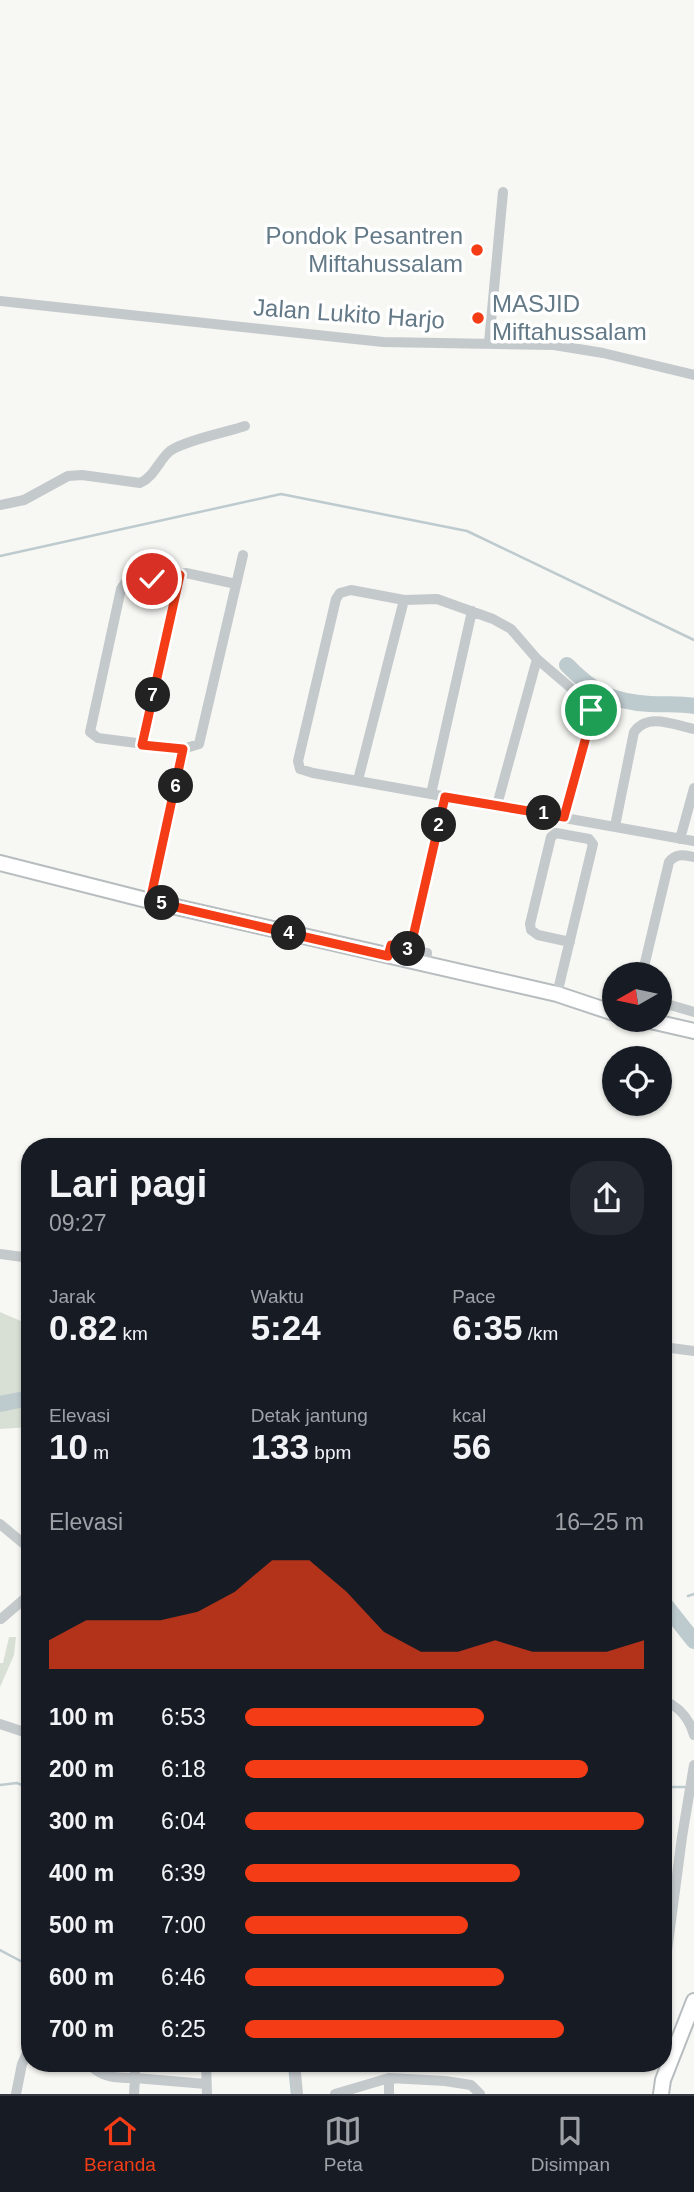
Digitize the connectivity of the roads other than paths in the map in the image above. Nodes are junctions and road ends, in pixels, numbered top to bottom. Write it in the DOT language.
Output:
graph roads {
  1 [pos="503,192"];
  2 [pos="0,301"];
  3 [pos="489,343"];
  4 [pos="694,375"];
  5 [pos="245,426"];
  6 [pos="0,505"];
  7 [pos="243,555"];
  8 [pos="180,575"];
  9 [pos="236,584"];
  10 [pos="404,600"];
  11 [pos="471,611"];
  12 [pos="537,659"];
  13 [pos="694,729"];
  14 [pos="142,745"];
  15 [pos="183,749"];
  16 [pos="358,780"];
  17 [pos="694,788"];
  18 [pos="431,794"];
  19 [pos="445,797"];
  20 [pos="497,805"];
  21 [pos="564,817"];
  22 [pos="615,827"];
  23 [pos="680,839"];
  24 [pos="694,841"];
  25 [pos="694,857"];
  26 [pos="0,863"];
  27 [pos="150,901"];
  28 [pos="570,942"];
  29 [pos="410,950"];
  30 [pos="388,956"];
  31 [pos="645,962"];
  32 [pos="426,964"];
  33 [pos="557,995"];
  34 [pos="672,1006"];
  35 [pos="602,1009"];
  36 [pos="694,1012"];
  37 [pos="672,1026"];
  38 [pos="694,1031"];
  39 [pos="0,1254"];
  40 [pos="21,1257"];
  41 [pos="672,1348"];
  42 [pos="694,1351"];
  43 [pos="0,1524"];
  44 [pos="21,1542"];
  45 [pos="21,1602"];
  46 [pos="1,1619"];
  47 [pos="672,1705"];
  48 [pos="0,1724"];
  49 [pos="21,1731"];
  50 [pos="694,1735"];
  51 [pos="694,1765"];
  52 [pos="672,1913"];
  53 [pos="694,2001"];
  54 [pos="672,2060"];
  55 [pos="21,2072"];
  56 [pos="97,2072"];
  57 [pos="135,2072"];
  58 [pos="296,2072"];
  59 [pos="135,2078"];
  60 [pos="389,2078"];
  61 [pos="207,2089"];
  62 [pos="16,2094"];
  63 [pos="134,2094"];
  64 [pos="298,2094"];
  65 [pos="335,2094"];
  66 [pos="389,2094"];
  67 [pos="480,2094"];
  1 -- 3 [label="street"];
  2 -- 3 [label="street, Jalan Lukito Harjo"];
  3 -- 4 [label="street, Jalan Lukito Harjo"];
  5 -- 6 [label="street"];
  7 -- 9 [label="street"];
  8 -- 9 [label="street"];
  8 -- 14 [label="street"];
  8 -- 14 [label="street"];
  9 -- 15 [label="street"];
  10 -- 11 [label="street"];
  10 -- 16 [label="street"];
  10 -- 16 [label="street"];
  11 -- 12 [label="street"];
  11 -- 18 [label="street"];
  12 -- 20 [label="street"];
  12 -- 21 [label="street"];
  13 -- 22 [label="street"];
  14 -- 15 [label="street"];
  15 -- 27 [label="street"];
  16 -- 18 [label="street"];
  17 -- 23 [label="street"];
  18 -- 19 [label="street"];
  19 -- 20 [label="street"];
  19 -- 29 [label="street"];
  20 -- 21 [label="street"];
  21 -- 22 [label="street"];
  22 -- 23 [label="street"];
  23 -- 24 [label="street"];
  25 -- 31 [label="street"];
  26 -- 27 [label="main road"];
  27 -- 30 [label="main road"];
  28 -- 28 [label="street"];
  28 -- 33 [label="street"];
  29 -- 30 [label="street"];
  29 -- 32 [label="street"];
  30 -- 32 [label="main road"];
  32 -- 33 [label="main road"];
  33 -- 35 [label="main road"];
  34 -- 36 [label="street"];
  37 -- 38 [label="main road"];
  39 -- 40 [label="street"];
  41 -- 42 [label="street"];
  43 -- 44 [label="street"];
  45 -- 46 [label="street"];
  47 -- 50 [label="street"];
  48 -- 49 [label="street"];
  51 -- 52 [label="street"];
  53 -- 54 [label="main road"];
  55 -- 62 [label="street"];
  56 -- 59 [label="street"];
  57 -- 59 [label="street"];
  58 -- 64 [label="street"];
  59 -- 61 [label="street"];
  59 -- 63 [label="street"];
  60 -- 65 [label="street"];
  60 -- 66 [label="street"];
  60 -- 67 [label="street"];
}
